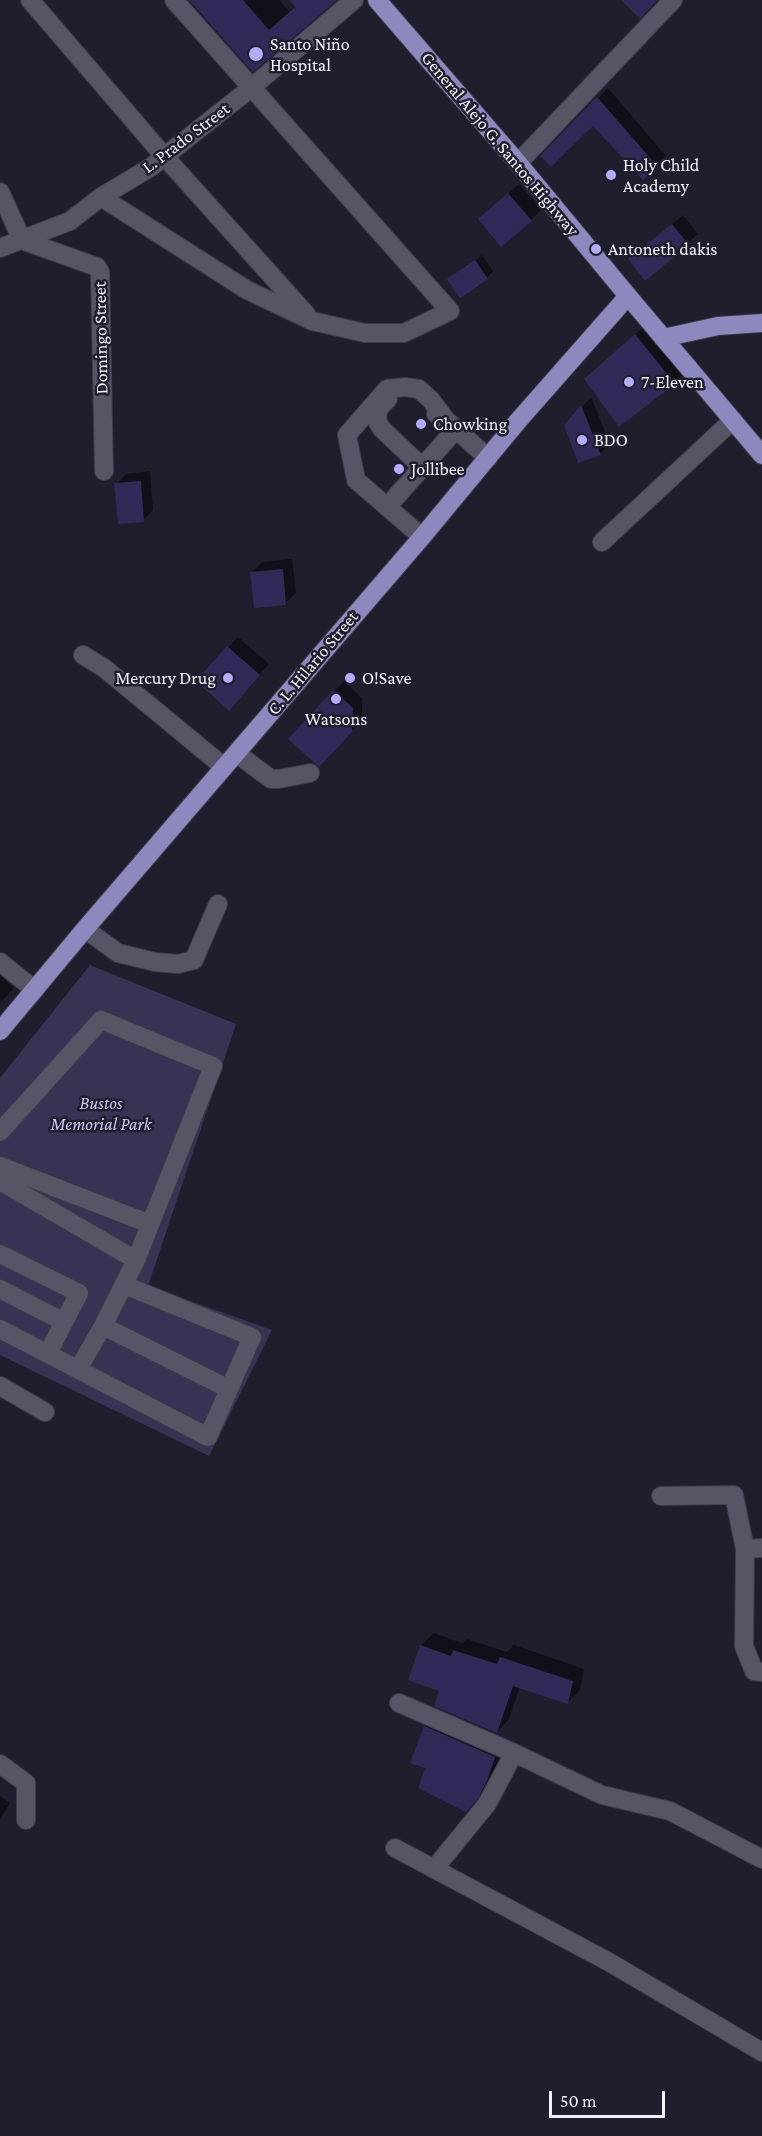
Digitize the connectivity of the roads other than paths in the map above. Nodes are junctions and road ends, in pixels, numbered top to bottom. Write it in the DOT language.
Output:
graph roads {
  1 [pos="30,0"];
  2 [pos="174,0"];
  3 [pos="354,0"];
  4 [pos="376,0"];
  5 [pos="673,0"];
  6 [pos="251,88"];
  7 [pos="164,156"];
  8 [pos="518,163"];
  9 [pos="0,192"];
  10 [pos="101,197"];
  11 [pos="22,240"];
  12 [pos="0,248"];
  13 [pos="628,297"];
  14 [pos="312,321"];
  15 [pos="762,323"];
  16 [pos="663,338"];
  17 [pos="733,420"];
  18 [pos="451,424"];
  19 [pos="762,455"];
  20 [pos="488,458"];
  21 [pos="422,467"];
  22 [pos="104,471"];
  23 [pos="387,507"];
  24 [pos="422,537"];
  25 [pos="602,542"];
  26 [pos="83,655"];
  27 [pos="230,760"];
  28 [pos="310,773"];
  29 [pos="218,904"];
  30 [pos="85,929"];
  31 [pos="0,962"];
  32 [pos="35,990"];
  33 [pos="0,1030"];
  34 [pos="0,1132"];
  35 [pos="0,1166"];
  36 [pos="0,1181"];
  37 [pos="150,1224"];
  38 [pos="0,1254"];
  39 [pos="136,1260"];
  40 [pos="124,1285"];
  41 [pos="0,1289"];
  42 [pos="64,1322"];
  43 [pos="103,1326"];
  44 [pos="0,1329"];
  45 [pos="48,1353"];
  46 [pos="78,1369"];
  47 [pos="0,1386"];
  48 [pos="229,1389"];
  49 [pos="45,1412"];
  50 [pos="661,1496"];
  51 [pos="754,1549"];
  52 [pos="762,1672"];
  53 [pos="399,1703"];
  54 [pos="514,1753"];
  55 [pos="0,1764"];
  56 [pos="26,1820"];
  57 [pos="395,1848"];
  58 [pos="762,1860"];
  59 [pos="434,1869"];
  60 [pos="762,2052"];
  1 -- 7 [label="street"];
  2 -- 6 [label="street"];
  3 -- 6 [label="street, L. Prado Street"];
  4 -- 8 [label="main road, General Alejo G. Santos Highway"];
  5 -- 8 [label="street"];
  6 -- 7 [label="street, L. Prado Street"];
  6 -- 14 [label="street"];
  7 -- 10 [label="street, L. Prado Street"];
  7 -- 14 [label="street"];
  8 -- 13 [label="main road, General Alejo G. Santos Highway"];
  9 -- 11 [label="street"];
  10 -- 11 [label="street, L. Prado Street"];
  10 -- 14 [label="street"];
  11 -- 12 [label="street, L. Prado Street"];
  11 -- 22 [label="street, Domingo Street"];
  13 -- 16 [label="main road, General Alejo G. Santos Highway"];
  13 -- 20 [label="main road, C. L. Hilario Street"];
  15 -- 16 [label="main road"];
  16 -- 17 [label="main road, General Alejo G. Santos Highway"];
  17 -- 19 [label="main road, General Alejo G. Santos Highway"];
  17 -- 25 [label="street"];
  18 -- 20 [label="street"];
  18 -- 21 [label="street"];
  18 -- 21 [label="street"];
  18 -- 23 [label="street"];
  20 -- 24 [label="main road, C. L. Hilario Street"];
  21 -- 23 [label="street"];
  23 -- 24 [label="street"];
  24 -- 27 [label="main road, C. L. Hilario Street"];
  26 -- 27 [label="street"];
  27 -- 28 [label="street"];
  27 -- 30 [label="main road, C. L. Hilario Street"];
  29 -- 30 [label="street"];
  30 -- 32 [label="main road, C. L. Hilario Street"];
  31 -- 32 [label="street"];
  32 -- 33 [label="main road, C. L. Hilario Street"];
  34 -- 37 [label="street"];
  35 -- 37 [label="street"];
  36 -- 39 [label="street"];
  37 -- 39 [label="street"];
  38 -- 42 [label="street"];
  39 -- 40 [label="street"];
  40 -- 43 [label="street"];
  40 -- 48 [label="street"];
  41 -- 42 [label="street"];
  42 -- 45 [label="street"];
  43 -- 46 [label="street"];
  43 -- 48 [label="street"];
  44 -- 45 [label="street"];
  45 -- 46 [label="street"];
  46 -- 48 [label="street"];
  47 -- 49 [label="street"];
  50 -- 51 [label="street"];
  51 -- 52 [label="street"];
  53 -- 54 [label="street"];
  54 -- 58 [label="street"];
  54 -- 59 [label="street"];
  55 -- 56 [label="street"];
  57 -- 59 [label="street"];
  59 -- 60 [label="street"];
}
